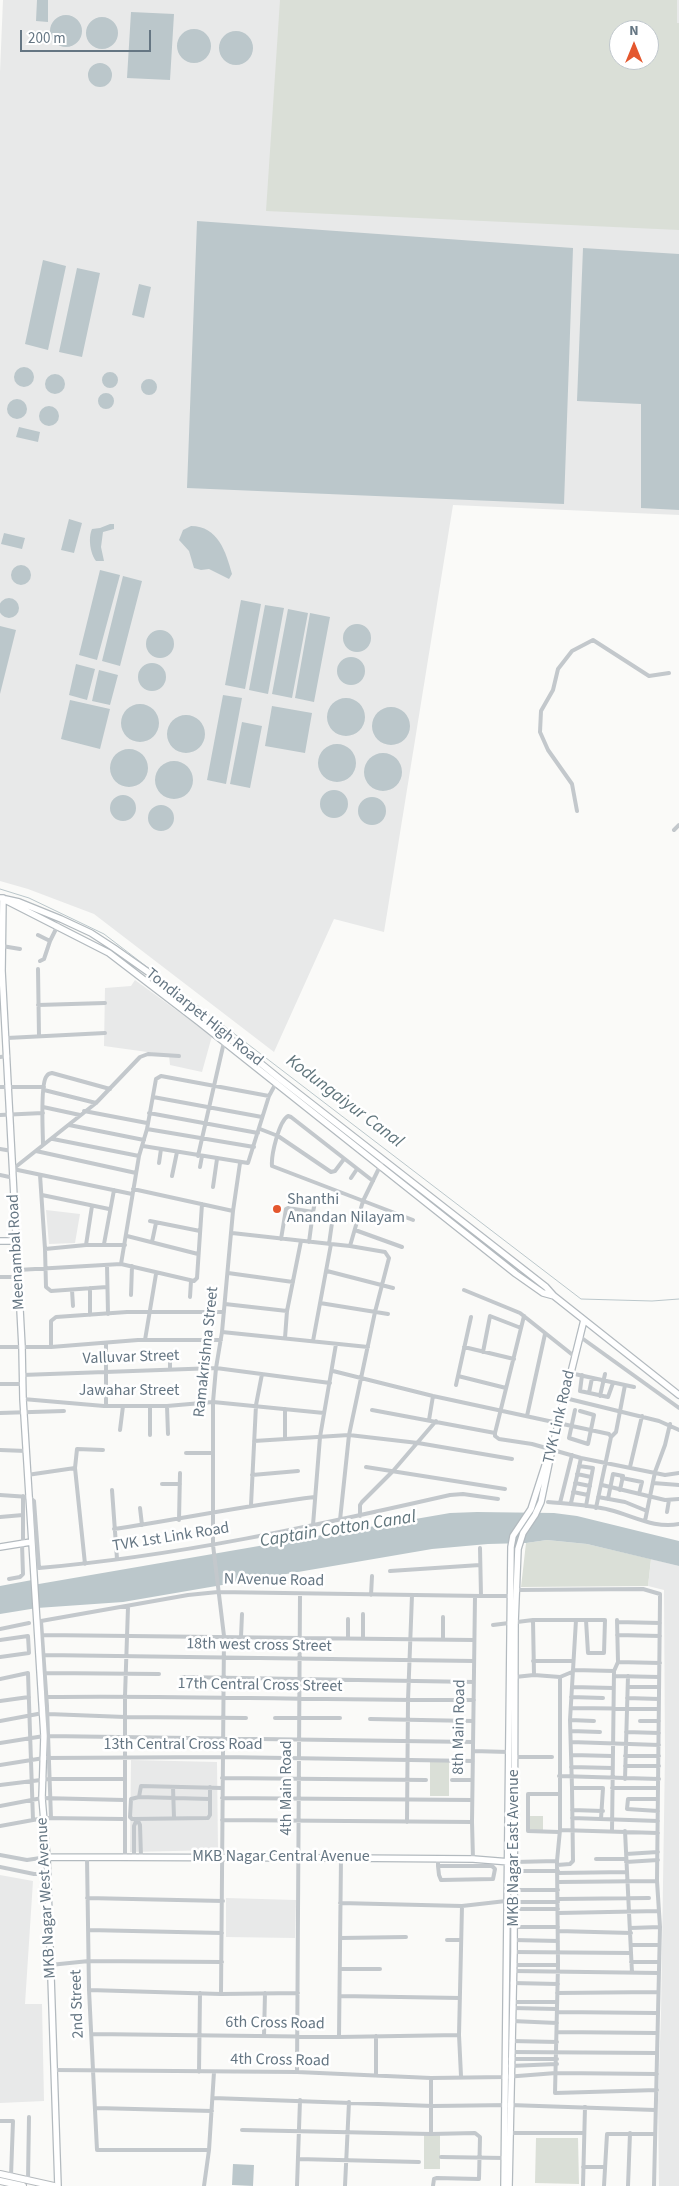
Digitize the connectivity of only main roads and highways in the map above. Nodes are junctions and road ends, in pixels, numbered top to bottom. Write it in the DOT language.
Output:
graph roads {
  1 [pos="1,901"];
  2 [pos="1,930"];
  3 [pos="1,971"];
  4 [pos="2,999"];
  5 [pos="3,1026"];
  6 [pos="381,1163"];
  7 [pos="0,1241"];
  8 [pos="17,1241"];
  9 [pos="584,1320"];
  10 [pos="679,1395"];
  11 [pos="552,1449"];
  12 [pos="535,1515"];
  13 [pos="31,1542"];
  14 [pos="0,1547"];
  15 [pos="35,1610"];
  16 [pos="512,1624"];
  17 [pos="47,1857"];
  18 [pos="507,1862"];
  19 [pos="514,1862"];
  20 [pos="508,2077"];
  21 [pos="507,2133"];
  22 [pos="0,2174"];
  23 [pos="0,2181"];
  24 [pos="23,2186"];
  25 [pos="56,2186"];
  26 [pos="504,2186"];
  27 [pos="509,2186"];
  1 -- 2 [label="main road, Meenambal Road"];
  1 -- 6 [label="main road, Tondiarpet High Road"];
  1 -- 6 [label="main road, Tondiarpet High Road"];
  2 -- 3 [label="main road, Meenambal Road"];
  3 -- 4 [label="main road, Meenambal Road"];
  4 -- 5 [label="main road, Meenambal Road"];
  5 -- 8 [label="main road, Meenambal Road"];
  6 -- 9 [label="main road, Tondiarpet High Road"];
  7 -- 8 [label="main road"];
  8 -- 13 [label="main road, Meenambal Road"];
  9 -- 10 [label="main road, Tondiarpet High Road"];
  9 -- 11 [label="main road, TVK Link Road"];
  11 -- 12 [label="main road, TVK Link Road"];
  11 -- 16 [label="main road"];
  12 -- 16 [label="main road, MKB Nagar East Avenue"];
  13 -- 14 [label="main road"];
  13 -- 15 [label="main road, Meenambal Road"];
  15 -- 17 [label="main road, MKB Nagar West Avenue"];
  16 -- 18 [label="main road, MKB Nagar East Avenue"];
  16 -- 19 [label="main road, MKB Nagar East Avenue"];
  17 -- 18 [label="main road, MKB Nagar Central Avenue"];
  17 -- 25 [label="main road, MKB Nagar West Avenue"];
  18 -- 19 [label="main road, MKB Nagar Central Avenue"];
  18 -- 20 [label="main road, MKB Nagar East Avenue"];
  19 -- 20 [label="main road, MKB Nagar East Avenue"];
  20 -- 21 [label="main road"];
  21 -- 26 [label="main road"];
  21 -- 27 [label="main road"];
  22 -- 25 [label="main road"];
  23 -- 24 [label="main road"];
}
